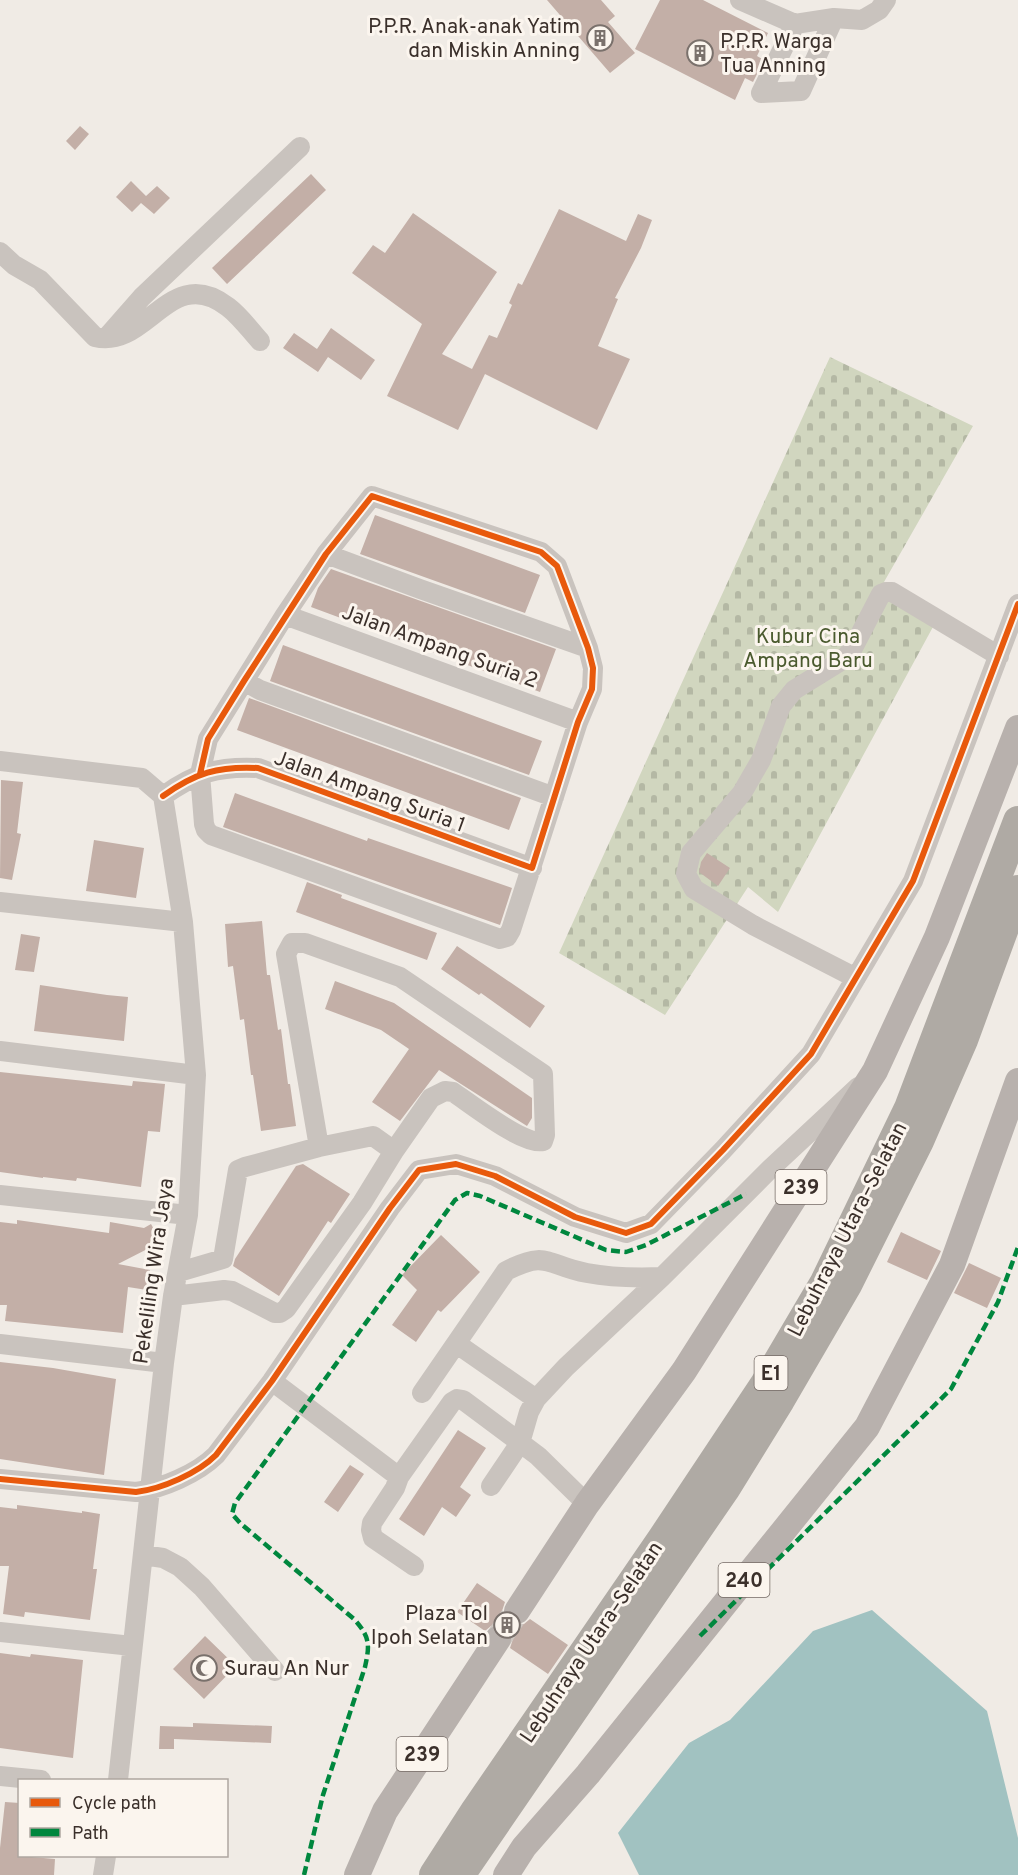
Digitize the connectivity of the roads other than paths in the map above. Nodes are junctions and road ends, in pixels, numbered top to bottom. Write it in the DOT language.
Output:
graph roads {
  1 [pos="740,0"];
  2 [pos="886,0"];
  3 [pos="834,18"];
  4 [pos="795,24"];
  5 [pos="300,147"];
  6 [pos="0,252"];
  7 [pos="104,339"];
  8 [pos="260,341"];
  9 [pos="326,554"];
  10 [pos="1018,604"];
  11 [pos="285,615"];
  12 [pos="588,648"];
  13 [pos="999,656"];
  14 [pos="244,681"];
  15 [pos="578,722"];
  16 [pos="1018,728"];
  17 [pos="0,761"];
  18 [pos="200,774"];
  19 [pos="163,796"];
  20 [pos="554,797"];
  21 [pos="1018,821"];
  22 [pos="532,868"];
  23 [pos="1018,890"];
  24 [pos="0,902"];
  25 [pos="183,922"];
  26 [pos="856,978"];
  27 [pos="0,1051"];
  28 [pos="875,1071"];
  29 [pos="196,1075"];
  30 [pos="1018,1081"];
  31 [pos="319,1147"];
  32 [pos="394,1151"];
  33 [pos="0,1195"];
  34 [pos="188,1215"];
  35 [pos="223,1259"];
  36 [pos="179,1272"];
  37 [pos="662,1276"];
  38 [pos="232,1292"];
  39 [pos="173,1296"];
  40 [pos="0,1344"];
  41 [pos="457,1344"];
  42 [pos="164,1363"];
  43 [pos="272,1382"];
  44 [pos="422,1394"];
  45 [pos="537,1399"];
  46 [pos="520,1443"];
  47 [pos="399,1478"];
  48 [pos="0,1479"];
  49 [pos="491,1486"];
  50 [pos="151,1491"];
  51 [pos="587,1504"];
  52 [pos="143,1555"];
  53 [pos="414,1566"];
  54 [pos="517,1611"];
  55 [pos="0,1632"];
  56 [pos="498,1639"];
  57 [pos="132,1646"];
  58 [pos="275,1671"];
  59 [pos="0,1776"];
  60 [pos="30,1779"];
  61 [pos="118,1779"];
  62 [pos="106,1857"];
  63 [pos="103,1875"];
  64 [pos="357,1875"];
  65 [pos="434,1875"];
  66 [pos="460,1875"];
  67 [pos="506,1875"];
  1 -- 4 [label="street"];
  2 -- 3 [label="street"];
  3 -- 4 [label="street"];
  3 -- 4 [label="street"];
  5 -- 7 [label="street"];
  6 -- 7 [label="street"];
  7 -- 8 [label="street"];
  9 -- 11 [label="street"];
  9 -- 12 [label="street"];
  9 -- 12 [label="street"];
  10 -- 13 [label="street"];
  11 -- 14 [label="street"];
  11 -- 15 [label="street, Jalan Ampang Suria 2"];
  12 -- 15 [label="street"];
  13 -- 26 [label="street"];
  13 -- 26 [label="street"];
  14 -- 18 [label="street"];
  14 -- 20 [label="street"];
  15 -- 20 [label="street"];
  16 -- 28 [label="main road, 239"];
  17 -- 19 [label="street"];
  18 -- 19 [label="street, Jalan Ampang Suria 1"];
  18 -- 22 [label="street, Jalan Ampang Suria 1"];
  18 -- 22 [label="street"];
  19 -- 25 [label="street, Pekeliling Wira Jaya"];
  20 -- 22 [label="street"];
  21 -- 65 [label="highway, Lebuhraya Utara–Selatan / E1"];
  23 -- 66 [label="highway, Lebuhraya Utara–Selatan / E1"];
  24 -- 25 [label="street"];
  25 -- 29 [label="street, Pekeliling Wira Jaya"];
  26 -- 43 [label="street"];
  27 -- 29 [label="street"];
  28 -- 37 [label="street"];
  28 -- 51 [label="main road, 239"];
  29 -- 34 [label="street, Pekeliling Wira Jaya"];
  30 -- 67 [label="main road, 240"];
  31 -- 32 [label="street"];
  31 -- 32 [label="street"];
  31 -- 35 [label="street"];
  32 -- 38 [label="street"];
  33 -- 34 [label="street"];
  34 -- 36 [label="street, Pekeliling Wira Jaya"];
  35 -- 36 [label="street"];
  35 -- 38 [label="street"];
  36 -- 39 [label="street, Pekeliling Wira Jaya"];
  37 -- 41 [label="street"];
  37 -- 45 [label="street"];
  38 -- 39 [label="street"];
  39 -- 42 [label="street, Pekeliling Wira Jaya"];
  40 -- 42 [label="street"];
  41 -- 44 [label="street"];
  41 -- 45 [label="street"];
  42 -- 50 [label="street, Pekeliling Wira Jaya"];
  43 -- 47 [label="street"];
  43 -- 50 [label="street"];
  45 -- 46 [label="street"];
  46 -- 47 [label="street"];
  46 -- 49 [label="street"];
  46 -- 51 [label="street"];
  47 -- 53 [label="street"];
  48 -- 50 [label="street"];
  50 -- 52 [label="street, Pekeliling Wira Jaya"];
  51 -- 54 [label="main road, 239"];
  52 -- 57 [label="street, Pekeliling Wira Jaya"];
  52 -- 58 [label="street"];
  55 -- 57 [label="street"];
  56 -- 64 [label="main road, 239"];
  57 -- 61 [label="street, Pekeliling Wira Jaya"];
  59 -- 60 [label="street"];
  62 -- 63 [label="street"];
}
